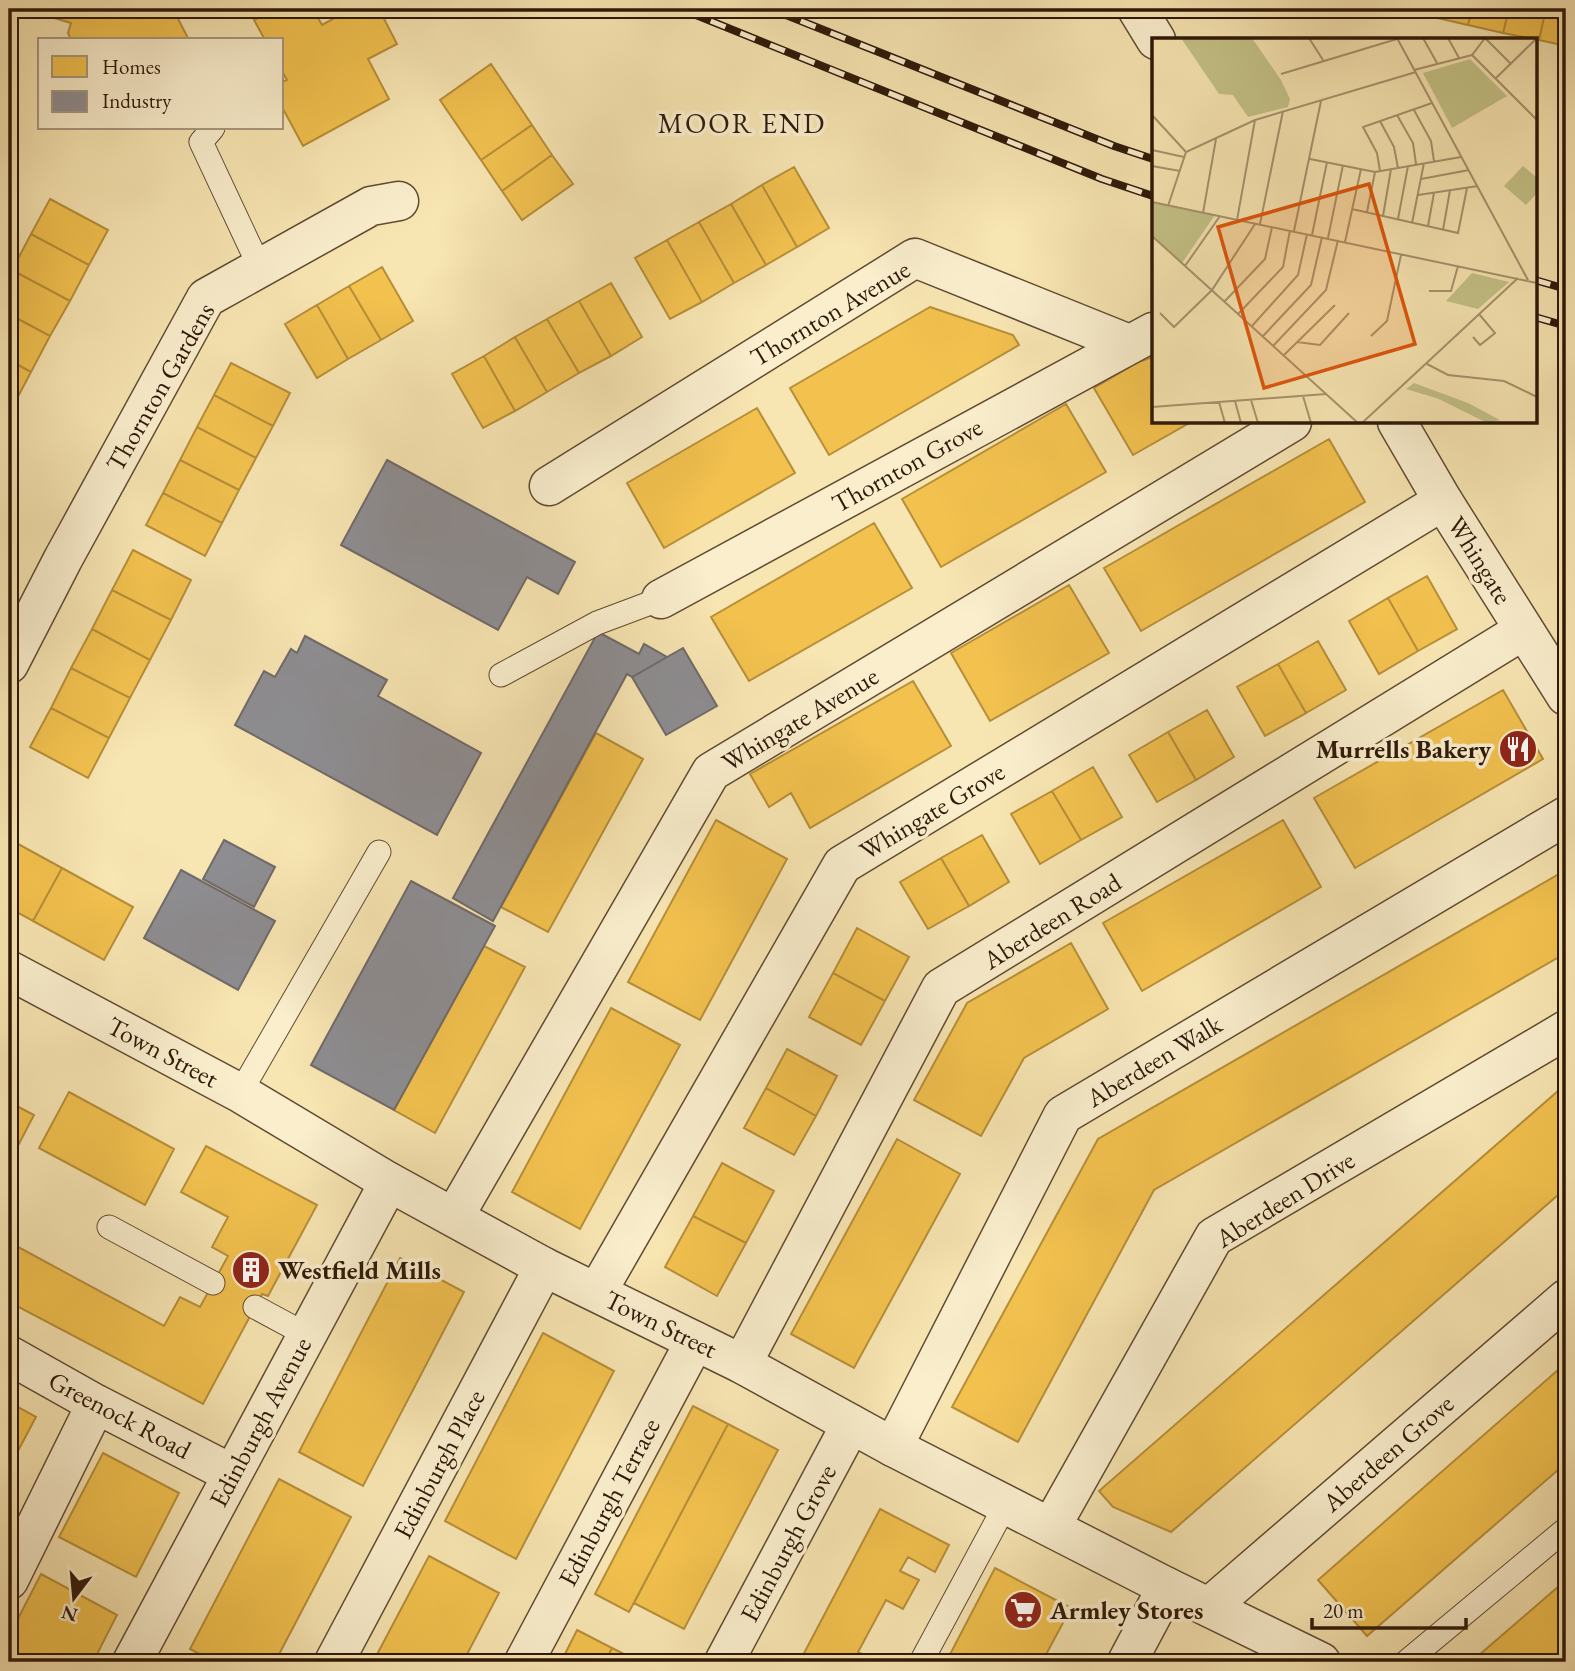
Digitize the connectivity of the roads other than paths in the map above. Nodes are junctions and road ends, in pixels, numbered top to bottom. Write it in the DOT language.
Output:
graph roads {
  1 [pos="211,130"];
  2 [pos="399,201"];
  3 [pos="260,268"];
  4 [pos="1141,338"];
  5 [pos="1289,424"];
  6 [pos="1398,424"];
  7 [pos="549,486"];
  8 [pos="1443,501"];
  9 [pos="661,599"];
  10 [pos="1524,630"];
  11 [pos="9,664"];
  12 [pos="501,675"];
  13 [pos="1566,696"];
  14 [pos="1566,817"];
  15 [pos="379,852"];
  16 [pos="9,970"];
  17 [pos="1566,1030"];
  18 [pos="240,1093"];
  19 [pos="389,1182"];
  20 [pos="454,1217"];
  21 [pos="109,1227"];
  22 [pos="544,1266"];
  23 [pos="213,1283"];
  24 [pos="597,1292"];
  25 [pos="1566,1299"];
  26 [pos="255,1307"];
  27 [pos="307,1335"];
  28 [pos="695,1341"];
  29 [pos="9,1355"];
  30 [pos="742,1364"];
  31 [pos="96,1405"];
  32 [pos="851,1424"];
  33 [pos="893,1447"];
  34 [pos="232,1474"];
  35 [pos="1006,1504"];
  36 [pos="1051,1527"];
  37 [pos="1566,1528"];
  38 [pos="9,1580"];
  39 [pos="1167,1587"];
  40 [pos="1209,1607"];
  41 [pos="132,1662"];
  42 [pos="334,1662"];
  43 [pos="524,1662"];
  44 [pos="724,1662"];
  45 [pos="921,1662"];
  46 [pos="1128,1662"];
  47 [pos="1321,1662"];
  48 [pos="1406,1662"];
  1 -- 3 [label="lane"];
  2 -- 3 [label="street, Thornton Gardens"];
  3 -- 11 [label="street, Thornton Gardens"];
  4 -- 7 [label="street, Thornton Avenue"];
  4 -- 9 [label="street, Thornton Grove"];
  5 -- 20 [label="street, Whingate Avenue"];
  6 -- 8 [label="street, Whingate"];
  8 -- 10 [label="street, Whingate"];
  8 -- 24 [label="street, Whingate Grove"];
  9 -- 12 [label="lane"];
  10 -- 13 [label="street, Whingate"];
  10 -- 30 [label="street, Aberdeen Road"];
  14 -- 33 [label="street, Aberdeen Walk"];
  15 -- 18 [label="lane"];
  16 -- 18 [label="street, Town Street"];
  17 -- 36 [label="street, Aberdeen Drive"];
  18 -- 19 [label="street, Town Street"];
  19 -- 20 [label="street, Town Street"];
  19 -- 27 [label="street, Edinburgh Avenue"];
  20 -- 22 [label="street, Town Street"];
  21 -- 23 [label="lane"];
  22 -- 24 [label="street, Town Street"];
  22 -- 42 [label="street, Edinburgh Place"];
  24 -- 28 [label="street, Town Street"];
  25 -- 40 [label="street, Aberdeen Grove"];
  26 -- 27 [label="lane"];
  27 -- 34 [label="street, Edinburgh Avenue"];
  28 -- 30 [label="street, Town Street"];
  28 -- 43 [label="street, Edinburgh Terrace"];
  29 -- 31 [label="street, Greenock Road"];
  30 -- 32 [label="street, Town Street"];
  31 -- 34 [label="street, Greenock Road"];
  31 -- 38 [label="street"];
  32 -- 33 [label="street, Town Street"];
  32 -- 44 [label="street, Edinburgh Grove"];
  33 -- 35 [label="street, Town Street"];
  34 -- 41 [label="street, Edinburgh Avenue"];
  35 -- 36 [label="street, Town Street"];
  35 -- 45 [label="lane"];
  36 -- 39 [label="street, Town Street"];
  37 -- 48 [label="lane"];
  39 -- 40 [label="street, Town Street"];
  39 -- 46 [label="street"];
  40 -- 47 [label="street, Town Street"];
}
